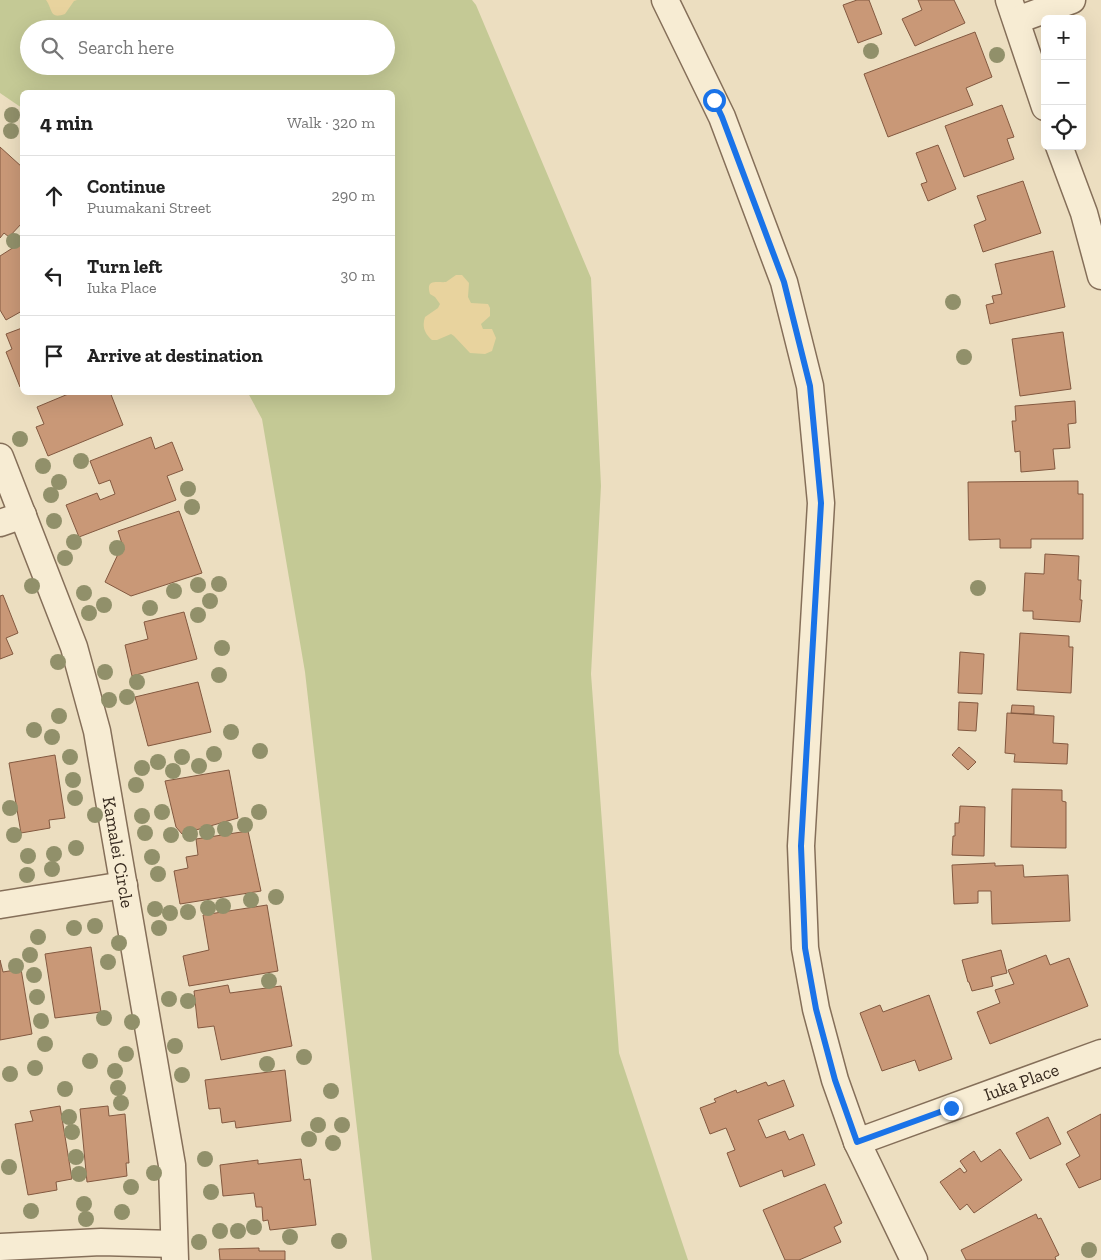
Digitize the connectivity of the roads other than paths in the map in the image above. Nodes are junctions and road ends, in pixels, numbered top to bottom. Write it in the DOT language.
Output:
graph roads {
  1 [pos="665,0"];
  2 [pos="1072,0"];
  3 [pos="1013,10"];
  4 [pos="1044,105"];
  5 [pos="1060,150"];
  6 [pos="1101,276"];
  7 [pos="0,457"];
  8 [pos="12,519"];
  9 [pos="124,885"];
  10 [pos="0,904"];
  11 [pos="1101,1053"];
  12 [pos="857,1142"];
  13 [pos="0,1247"];
  14 [pos="174,1252"];
  15 [pos="914,1260"];
  1 -- 12 [label="street"];
  2 -- 3 [label="street"];
  3 -- 4 [label="street"];
  5 -- 6 [label="street"];
  7 -- 8 [label="street, Kamalei Circle"];
  8 -- 9 [label="street, Kamalei Circle"];
  9 -- 10 [label="street"];
  9 -- 14 [label="street, Kamalei Circle"];
  11 -- 12 [label="street, Iuka Place"];
  12 -- 15 [label="street"];
  13 -- 14 [label="street"];
}
